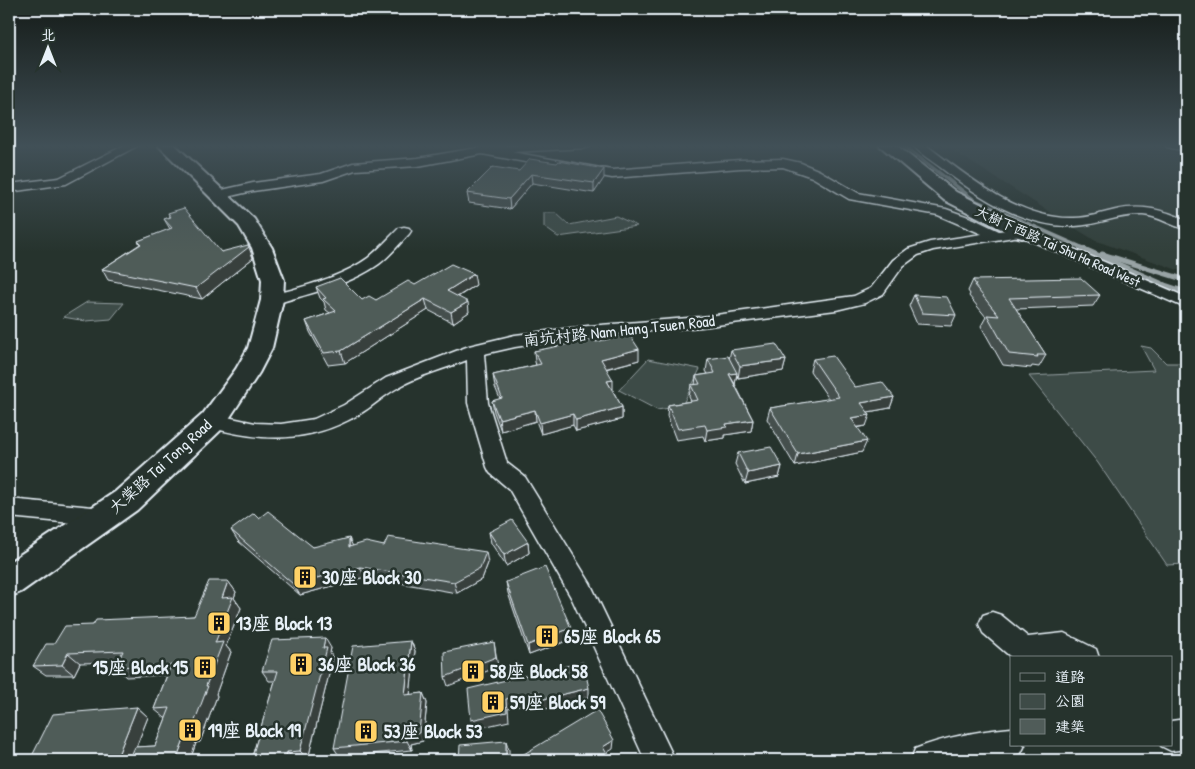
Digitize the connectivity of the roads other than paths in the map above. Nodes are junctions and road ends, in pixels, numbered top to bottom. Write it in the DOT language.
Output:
graph roads {
  1 [pos="62,181"];
  2 [pos="203,181"];
  3 [pos="296,181"];
  4 [pos="828,181"];
  5 [pos="931,181"];
  6 [pos="965,181"];
  7 [pos="9,188"];
  8 [pos="218,195"];
  9 [pos="1186,224"];
  10 [pos="404,232"];
  11 [pos="1022,232"];
  12 [pos="996,235"];
  13 [pos="272,300"];
  14 [pos="1186,303"];
  15 [pos="475,350"];
  16 [pos="213,421"];
  17 [pos="9,508"];
  18 [pos="103,517"];
  19 [pos="9,581"];
  20 [pos="992,624"];
  21 [pos="1082,656"];
  22 [pos="1186,734"];
  23 [pos="1172,736"];
  24 [pos="1010,743"];
  25 [pos="660,760"];
  26 [pos="926,760"];
  1 -- 7 [label="street"];
  2 -- 8 [label="street, 大棠路 Tai Tong Road"];
  3 -- 8 [label="street"];
  4 -- 12 [label="street"];
  5 -- 11 [label="street, 大樹下西路 Tai Shu Ha Road West"];
  6 -- 9 [label="street"];
  8 -- 13 [label="street, 大棠路 Tai Tong Road"];
  10 -- 13 [label="street"];
  11 -- 12 [label="street, 南坑村路 Nam Hang Tsuen Road"];
  11 -- 14 [label="street, 大樹下西路 Tai Shu Ha Road West"];
  12 -- 15 [label="street, 南坑村路 Nam Hang Tsuen Road"];
  13 -- 16 [label="street, 大棠路 Tai Tong Road"];
  15 -- 16 [label="street, 南坑村路 Nam Hang Tsuen Road"];
  15 -- 25 [label="street"];
  16 -- 18 [label="street, 大棠路 Tai Tong Road"];
  17 -- 18 [label="street"];
  18 -- 19 [label="street, 大棠路 Tai Tong Road"];
  20 -- 21 [label="street"];
  22 -- 23 [label="street"];
  24 -- 26 [label="street"];
}
